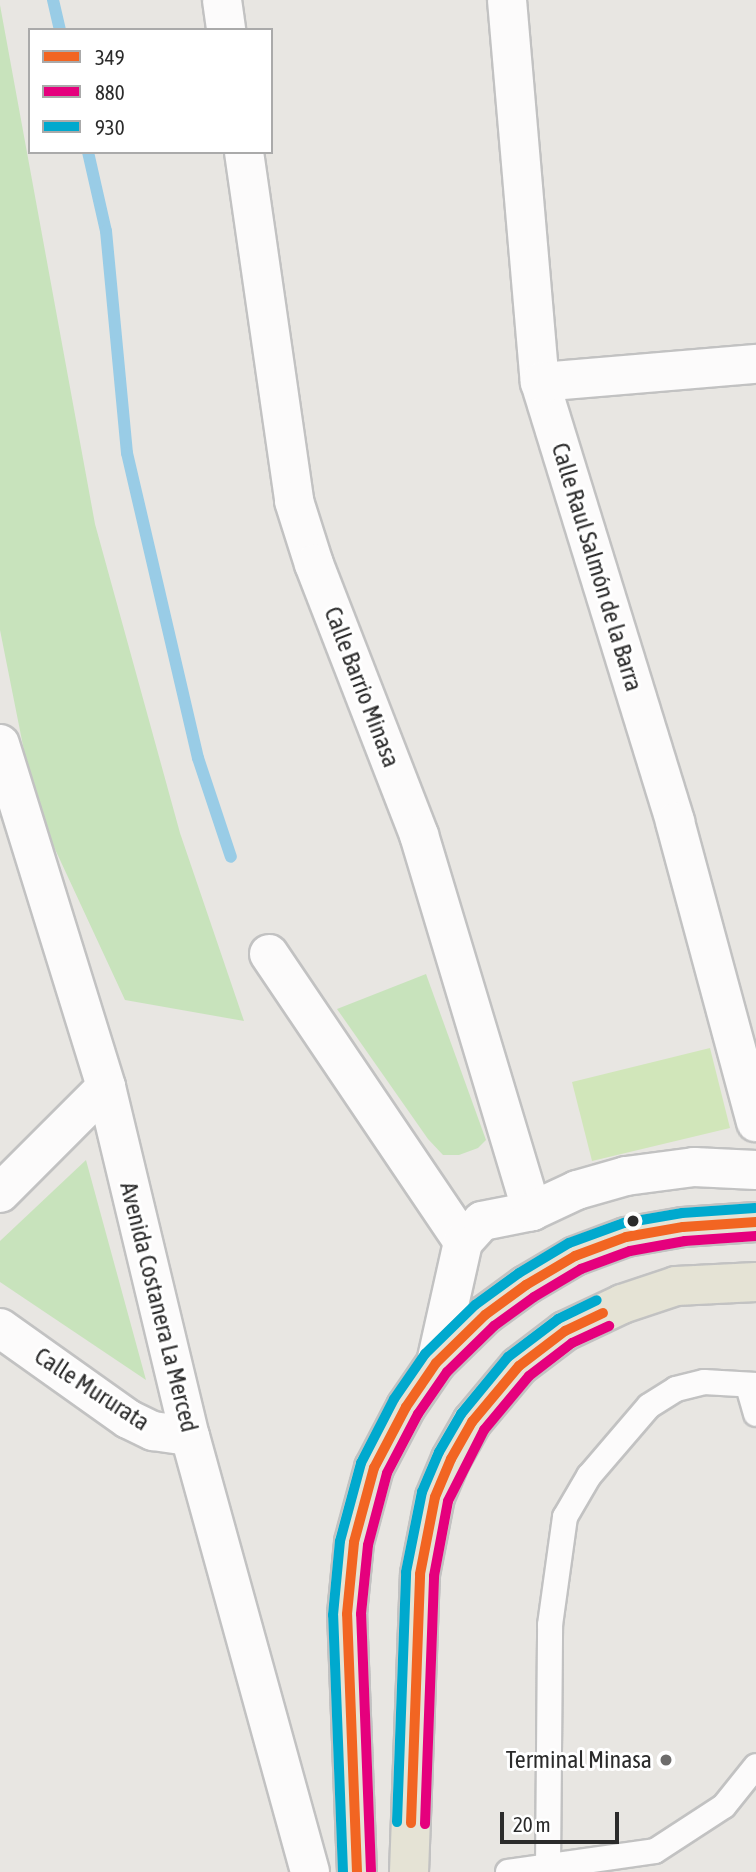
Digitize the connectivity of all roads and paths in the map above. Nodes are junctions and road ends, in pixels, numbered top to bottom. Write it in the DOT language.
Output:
graph roads {
  1 [pos="222,0"];
  2 [pos="507,0"];
  3 [pos="226,28"];
  4 [pos="244,154"];
  5 [pos="756,364"];
  6 [pos="540,382"];
  7 [pos="0,744"];
  8 [pos="269,954"];
  9 [pos="106,1087"];
  10 [pos="756,1122"];
  11 [pos="756,1170"];
  12 [pos="0,1193"];
  13 [pos="532,1211"];
  14 [pos="756,1222"];
  15 [pos="463,1242"];
  16 [pos="756,1282"];
  17 [pos="0,1328"];
  18 [pos="436,1363"];
  19 [pos="752,1386"];
  20 [pos="756,1414"];
  21 [pos="190,1436"];
  22 [pos="756,1766"];
  23 [pos="356,1814"];
  24 [pos="548,1867"];
  25 [pos="310,1872"];
  26 [pos="357,1872"];
  27 [pos="396,1872"];
  28 [pos="409,1872"];
  29 [pos="508,1872"];
  1 -- 3 [label="street"];
  2 -- 6 [label="street, Calle Raul Salmón de la Barra"];
  4 -- 13 [label="street, Calle Barrio Minasa"];
  5 -- 6 [label="street"];
  6 -- 10 [label="street, Calle Raul Salmón de la Barra"];
  7 -- 9 [label="street, Avenida Costanera La Merced"];
  8 -- 15 [label="street"];
  9 -- 12 [label="street"];
  9 -- 21 [label="street, Avenida Costanera La Merced"];
  11 -- 13 [label="street"];
  13 -- 15 [label="street"];
  14 -- 18 [label="main road"];
  15 -- 18 [label="street"];
  16 -- 28 [label="main road"];
  17 -- 21 [label="street, Calle Mururata"];
  18 -- 23 [label="main road"];
  19 -- 20 [label="lane"];
  19 -- 24 [label="lane"];
  21 -- 25 [label="street, Avenida Costanera La Merced"];
  22 -- 24 [label="lane"];
  23 -- 26 [label="main road"];
  23 -- 27 [label="main road"];
  24 -- 29 [label="lane"];
}
